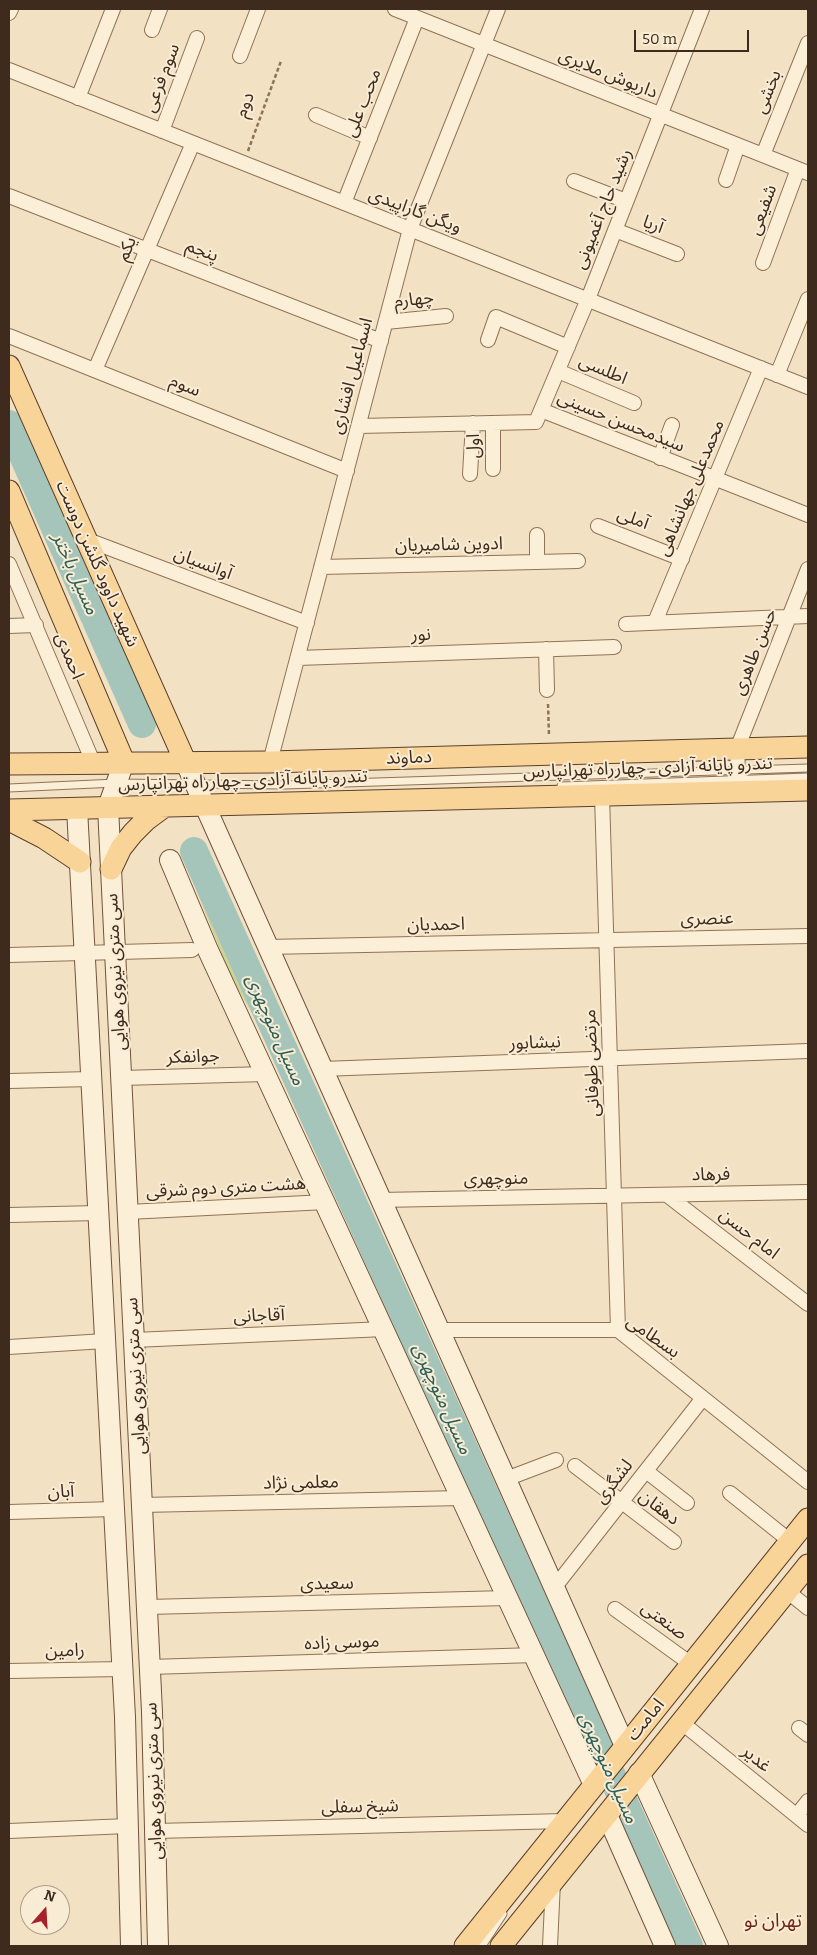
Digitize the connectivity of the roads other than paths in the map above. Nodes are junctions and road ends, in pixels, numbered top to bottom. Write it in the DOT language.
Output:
graph roads {
  1 [pos="10,9"];
  2 [pos="113,9"];
  3 [pos="160,9"];
  4 [pos="258,9"];
  5 [pos="498,9"];
  6 [pos="702,9"];
  7 [pos="406,12"];
  8 [pos="9,13"];
  9 [pos="152,30"];
  10 [pos="197,38"];
  11 [pos="808,43"];
  12 [pos="484,44"];
  13 [pos="240,56"];
  14 [pos="9,70"];
  15 [pos="78,98"];
  16 [pos="316,115"];
  17 [pos="660,115"];
  18 [pos="162,131"];
  19 [pos="370,138"];
  20 [pos="193,143"];
  21 [pos="738,145"];
  22 [pos="763,155"];
  23 [pos="803,171"];
  24 [pos="726,180"];
  25 [pos="574,181"];
  26 [pos="9,196"];
  27 [pos="626,201"];
  28 [pos="344,203"];
  29 [pos="410,229"];
  30 [pos="615,230"];
  31 [pos="146,250"];
  32 [pos="676,254"];
  33 [pos="763,263"];
  34 [pos="588,299"];
  35 [pos="808,299"];
  36 [pos="446,316"];
  37 [pos="386,322"];
  38 [pos="9,336"];
  39 [pos="488,340"];
  40 [pos="381,341"];
  41 [pos="568,347"];
  42 [pos="9,366"];
  43 [pos="761,368"];
  44 [pos="95,370"];
  45 [pos="558,371"];
  46 [pos="777,374"];
  47 [pos="808,387"];
  48 [pos="634,403"];
  49 [pos="539,416"];
  50 [pos="473,423"];
  51 [pos="493,423"];
  52 [pos="672,425"];
  53 [pos="359,426"];
  54 [pos="660,458"];
  55 [pos="494,469"];
  56 [pos="347,471"];
  57 [pos="470,474"];
  58 [pos="715,480"];
  59 [pos="9,491"];
  60 [pos="808,515"];
  61 [pos="598,526"];
  62 [pos="536,535"];
  63 [pos="85,539"];
  64 [pos="682,559"];
  65 [pos="578,561"];
  66 [pos="537,562"];
  67 [pos="9,564"];
  68 [pos="322,566"];
  69 [pos="808,569"];
  70 [pos="808,616"];
  71 [pos="789,617"];
  72 [pos="655,622"];
  73 [pos="306,623"];
  74 [pos="626,624"];
  75 [pos="36,625"];
  76 [pos="9,626"];
  77 [pos="614,647"];
  78 [pos="546,649"];
  79 [pos="298,658"];
  80 [pos="547,690"];
  81 [pos="808,746"];
  82 [pos="737,749"];
  83 [pos="184,761"];
  84 [pos="93,762"];
  85 [pos="124,762"];
  86 [pos="270,762"];
  87 [pos="9,764"];
  88 [pos="808,768"];
  89 [pos="808,777"];
  90 [pos="550,786"];
  91 [pos="9,788"];
  92 [pos="808,790"];
  93 [pos="739,792"];
  94 [pos="341,793"];
  95 [pos="201,795"];
  96 [pos="602,795"];
  97 [pos="111,797"];
  98 [pos="9,804"];
  99 [pos="165,806"];
  100 [pos="77,808"];
  101 [pos="9,810"];
  102 [pos="9,820"];
  103 [pos="170,860"];
  104 [pos="80,862"];
  105 [pos="111,869"];
  106 [pos="808,936"];
  107 [pos="607,940"];
  108 [pos="266,947"];
  109 [pos="199,949"];
  110 [pos="115,952"];
  111 [pos="85,953"];
  112 [pos="9,956"];
  113 [pos="808,1051"];
  114 [pos="611,1058"];
  115 [pos="322,1069"];
  116 [pos="266,1074"];
  117 [pos="121,1078"];
  118 [pos="91,1079"];
  119 [pos="9,1081"];
  120 [pos="808,1192"];
  121 [pos="667,1194"];
  122 [pos="614,1196"];
  123 [pos="379,1200"];
  124 [pos="326,1202"];
  125 [pos="128,1212"];
  126 [pos="98,1213"];
  127 [pos="9,1215"];
  128 [pos="808,1304"];
  129 [pos="385,1329"];
  130 [pos="440,1330"];
  131 [pos="618,1330"];
  132 [pos="134,1340"];
  133 [pos="105,1342"];
  134 [pos="9,1347"];
  135 [pos="703,1398"];
  136 [pos="556,1460"];
  137 [pos="575,1466"];
  138 [pos="646,1471"];
  139 [pos="506,1479"];
  140 [pos="808,1482"];
  141 [pos="730,1493"];
  142 [pos="462,1498"];
  143 [pos="621,1503"];
  144 [pos="686,1503"];
  145 [pos="142,1505"];
  146 [pos="114,1509"];
  147 [pos="9,1512"];
  148 [pos="808,1518"];
  149 [pos="790,1541"];
  150 [pos="674,1542"];
  151 [pos="808,1565"];
  152 [pos="554,1588"];
  153 [pos="787,1591"];
  154 [pos="508,1598"];
  155 [pos="147,1607"];
  156 [pos="808,1608"];
  157 [pos="615,1609"];
  158 [pos="534,1656"];
  159 [pos="691,1664"];
  160 [pos="150,1667"];
  161 [pos="122,1669"];
  162 [pos="9,1671"];
  163 [pos="681,1722"];
  164 [pos="624,1747"];
  165 [pos="639,1774"];
  166 [pos="594,1784"];
  167 [pos="808,1801"];
  168 [pos="647,1803"];
  169 [pos="797,1815"];
  170 [pos="565,1821"];
  171 [pos="611,1822"];
  172 [pos="808,1824"];
  173 [pos="128,1826"];
  174 [pos="9,1831"];
  175 [pos="155,1831"];
  176 [pos="533,1864"];
  177 [pos="554,1881"];
  178 [pos="131,1946"];
  179 [pos="158,1946"];
  180 [pos="465,1946"];
  181 [pos="482,1946"];
  182 [pos="501,1946"];
  183 [pos="550,1946"];
  184 [pos="665,1946"];
  185 [pos="718,1946"];
  1 -- 8 [label="street"];
  2 -- 15 [label="street"];
  3 -- 9 [label="street"];
  4 -- 13 [label="street"];
  5 -- 12 [label="street, اسماعیل افشاری"];
  6 -- 17 [label="street, رشید حاج آغمیونی"];
  7 -- 12 [label="street, داریوش ملایری"];
  7 -- 19 [label="street, محب علی"];
  10 -- 18 [label="street, سوم فرعی"];
  11 -- 22 [label="street, بخشی"];
  12 -- 17 [label="street, داریوش ملایری"];
  12 -- 29 [label="street, اسماعیل افشاری"];
  14 -- 15 [label="street, ویگن گاراپیدی"];
  15 -- 18 [label="street, ویگن گاراپیدی"];
  16 -- 19 [label="street"];
  17 -- 21 [label="street, داریوش ملایری"];
  17 -- 27 [label="street, رشید حاج آغمیونی"];
  18 -- 20 [label="street, ویگن گاراپیدی"];
  19 -- 28 [label="street, محب علی"];
  20 -- 28 [label="street, ویگن گاراپیدی"];
  20 -- 31 [label="street, یکم"];
  21 -- 22 [label="street, داریوش ملایری"];
  21 -- 24 [label="street"];
  22 -- 23 [label="street, داریوش ملایری"];
  23 -- 33 [label="street, شفیعی"];
  25 -- 27 [label="street"];
  26 -- 31 [label="street, پنجم"];
  27 -- 30 [label="street, رشید حاج آغمیونی"];
  28 -- 29 [label="street, ویگن گاراپیدی"];
  29 -- 34 [label="street, ویگن گاراپیدی"];
  29 -- 37 [label="street, اسماعیل افشاری"];
  30 -- 32 [label="street, آریا"];
  30 -- 34 [label="street, رشید حاج آغمیونی"];
  31 -- 40 [label="street, پنجم"];
  31 -- 44 [label="street, یکم"];
  34 -- 41 [label="street, رشید حاج آغمیونی"];
  34 -- 43 [label="street, ویگن گاراپیدی"];
  35 -- 46 [label="street"];
  36 -- 37 [label="street, چهارم"];
  37 -- 40 [label="street, اسماعیل افشاری"];
  38 -- 44 [label="street, سوم"];
  39 -- 41 [label="street"];
  40 -- 53 [label="street, اسماعیل افشاری"];
  41 -- 45 [label="street, رشید حاج آغمیونی"];
  42 -- 63 [label="main road, شهید داوود گلشن دوست"];
  43 -- 46 [label="street, ویگن گاراپیدی"];
  43 -- 58 [label="street, محمدعلی جهانشاهی"];
  44 -- 56 [label="street, سوم"];
  45 -- 48 [label="street, اطلسی"];
  45 -- 49 [label="street, رشید حاج آغمیونی"];
  46 -- 47 [label="street, ویگن گاراپیدی"];
  49 -- 51 [label="street, سیدمحسن حسینی"];
  49 -- 54 [label="street, سیدمحسن حسینی"];
  50 -- 51 [label="street, سیدمحسن حسینی"];
  50 -- 53 [label="street, سیدمحسن حسینی"];
  50 -- 57 [label="street"];
  51 -- 55 [label="street, اول"];
  52 -- 54 [label="street"];
  53 -- 56 [label="street, اسماعیل افشاری"];
  54 -- 58 [label="street, سیدمحسن حسینی"];
  56 -- 68 [label="street, اسماعیل افشاری"];
  58 -- 60 [label="street, سیدمحسن حسینی"];
  58 -- 64 [label="street, محمدعلی جهانشاهی"];
  59 -- 85 [label="main road"];
  61 -- 64 [label="street, آملی"];
  62 -- 66 [label="street"];
  63 -- 73 [label="street, آوانسیان"];
  63 -- 83 [label="main road, شهید داوود گلشن دوست"];
  64 -- 72 [label="street, محمدعلی جهانشاهی"];
  65 -- 66 [label="street, ادوین شامیریان"];
  66 -- 68 [label="street, ادوین شامیریان"];
  67 -- 75 [label="street, احمدی"];
  68 -- 73 [label="street, اسماعیل افشاری"];
  69 -- 71 [label="street, حسن طاهری"];
  70 -- 71 [label="street"];
  71 -- 72 [label="street"];
  71 -- 82 [label="street, حسن طاهری"];
  72 -- 74 [label="street"];
  73 -- 79 [label="street, اسماعیل افشاری"];
  75 -- 76 [label="street"];
  75 -- 84 [label="street, احمدی"];
  77 -- 78 [label="street, نور"];
  78 -- 79 [label="street, نور"];
  78 -- 80 [label="street"];
  79 -- 86 [label="street, اسماعیل افشاری"];
  81 -- 82 [label="main road, دماوند"];
  82 -- 86 [label="main road, دماوند"];
  82 -- 93 [label="street"];
  83 -- 85 [label="main road, دماوند"];
  83 -- 86 [label="main road, دماوند"];
  83 -- 95 [label="main road"];
  84 -- 85 [label="main road, دماوند"];
  84 -- 87 [label="main road, دماوند"];
  85 -- 97 [label="main road"];
  88 -- 95 [label="lane"];
  89 -- 90 [label="lane, تندرو پایانه آزادی ـ چهارراه تهرانپارس"];
  91 -- 97 [label="lane"];
  92 -- 93 [label="main road"];
  93 -- 96 [label="main road"];
  94 -- 95 [label="lane, تندرو پایانه آزادی ـ چهارراه تهرانپارس"];
  95 -- 96 [label="main road"];
  95 -- 97 [label="lane, تندرو پایانه آزادی ـ چهارراه تهرانپارس"];
  95 -- 97 [label="lane"];
  95 -- 99 [label="main road"];
  95 -- 108 [label="main road"];
  96 -- 107 [label="street, مرتضی طوفانی"];
  97 -- 98 [label="lane, تندرو پایانه آزادی ـ چهارراه تهرانپارس"];
  97 -- 99 [label="main road"];
  97 -- 100 [label="main road"];
  97 -- 105 [label="main road, سی متری نیروی هوایی"];
  99 -- 105 [label="main road"];
  100 -- 101 [label="main road"];
  100 -- 104 [label="main road, سی متری نیروی هوایی"];
  102 -- 104 [label="main road"];
  103 -- 109 [label="main road"];
  104 -- 111 [label="main road, سی متری نیروی هوایی"];
  105 -- 110 [label="main road, سی متری نیروی هوایی"];
  106 -- 107 [label="street, عنصری"];
  107 -- 108 [label="street, احمدیان"];
  107 -- 114 [label="street, مرتضی طوفانی"];
  108 -- 115 [label="main road"];
  109 -- 110 [label="street"];
  109 -- 116 [label="main road"];
  110 -- 111 [label="street"];
  110 -- 117 [label="main road, سی متری نیروی هوایی"];
  111 -- 112 [label="street"];
  111 -- 118 [label="main road, سی متری نیروی هوایی"];
  113 -- 114 [label="street, نیشابور"];
  114 -- 115 [label="street, نیشابور"];
  114 -- 122 [label="street, مرتضی طوفانی"];
  115 -- 123 [label="main road"];
  116 -- 117 [label="street, جوانفکر"];
  116 -- 124 [label="main road"];
  117 -- 125 [label="main road, سی متری نیروی هوایی"];
  118 -- 119 [label="street"];
  118 -- 126 [label="main road, سی متری نیروی هوایی"];
  120 -- 121 [label="street, فرهاد"];
  121 -- 122 [label="street, فرهاد"];
  121 -- 128 [label="street, امام حسن"];
  122 -- 123 [label="street, منوچهری"];
  122 -- 131 [label="street, مرتضی طوفانی"];
  123 -- 130 [label="main road"];
  124 -- 125 [label="street, هشت متری دوم شرقی"];
  124 -- 129 [label="main road"];
  125 -- 132 [label="main road, سی متری نیروی هوایی"];
  126 -- 127 [label="street"];
  126 -- 133 [label="main road, سی متری نیروی هوایی"];
  129 -- 132 [label="street, آقاجانی"];
  129 -- 142 [label="main road"];
  130 -- 131 [label="street, بسطامی"];
  130 -- 139 [label="main road"];
  131 -- 135 [label="street, بسطامی"];
  132 -- 145 [label="main road, سی متری نیروی هوایی"];
  133 -- 134 [label="street"];
  133 -- 146 [label="main road, سی متری نیروی هوایی"];
  135 -- 138 [label="street, لشگری"];
  135 -- 140 [label="street, بسطامی"];
  136 -- 139 [label="street"];
  137 -- 143 [label="street, دهقان"];
  138 -- 143 [label="street, لشگری"];
  138 -- 144 [label="street"];
  139 -- 152 [label="main road"];
  141 -- 149 [label="street"];
  142 -- 145 [label="street, معلمی نژاد"];
  142 -- 154 [label="main road"];
  143 -- 150 [label="street, دهقان"];
  143 -- 152 [label="street, لشگری"];
  145 -- 155 [label="main road, سی متری نیروی هوایی"];
  146 -- 147 [label="street, آبان"];
  146 -- 161 [label="main road, سی متری نیروی هوایی"];
  148 -- 149 [label="main road, امامت"];
  149 -- 159 [label="main road, امامت"];
  151 -- 153 [label="main road, امامت"];
  152 -- 164 [label="main road"];
  153 -- 156 [label="street"];
  153 -- 163 [label="main road, امامت"];
  154 -- 155 [label="street, سعیدی"];
  154 -- 158 [label="main road"];
  155 -- 160 [label="main road, سی متری نیروی هوایی"];
  157 -- 159 [label="street, صنعتی"];
  158 -- 160 [label="street, موسی زاده"];
  158 -- 166 [label="main road"];
  159 -- 164 [label="main road, امامت"];
  160 -- 175 [label="main road, سی متری نیروی هوایی"];
  161 -- 162 [label="street, رامین"];
  161 -- 173 [label="main road, سی متری نیروی هوایی"];
  163 -- 165 [label="main road, امامت"];
  163 -- 169 [label="street, غدیر"];
  164 -- 166 [label="main road, امامت"];
  165 -- 168 [label="main road"];
  165 -- 171 [label="main road, امامت"];
  166 -- 170 [label="main road, امامت"];
  167 -- 169 [label="street"];
  168 -- 171 [label="main road"];
  168 -- 185 [label="main road"];
  169 -- 172 [label="street, غدیر"];
  170 -- 175 [label="street, شیخ سفلی"];
  170 -- 176 [label="main road, امامت"];
  171 -- 177 [label="main road, امامت"];
  171 -- 184 [label="main road"];
  173 -- 174 [label="street"];
  173 -- 178 [label="main road, سی متری نیروی هوایی"];
  175 -- 179 [label="main road, سی متری نیروی هوایی"];
  176 -- 177 [label="main road"];
  176 -- 180 [label="main road, امامت"];
  176 -- 181 [label="lane"];
  177 -- 182 [label="main road, امامت"];
  177 -- 183 [label="street"];
}
